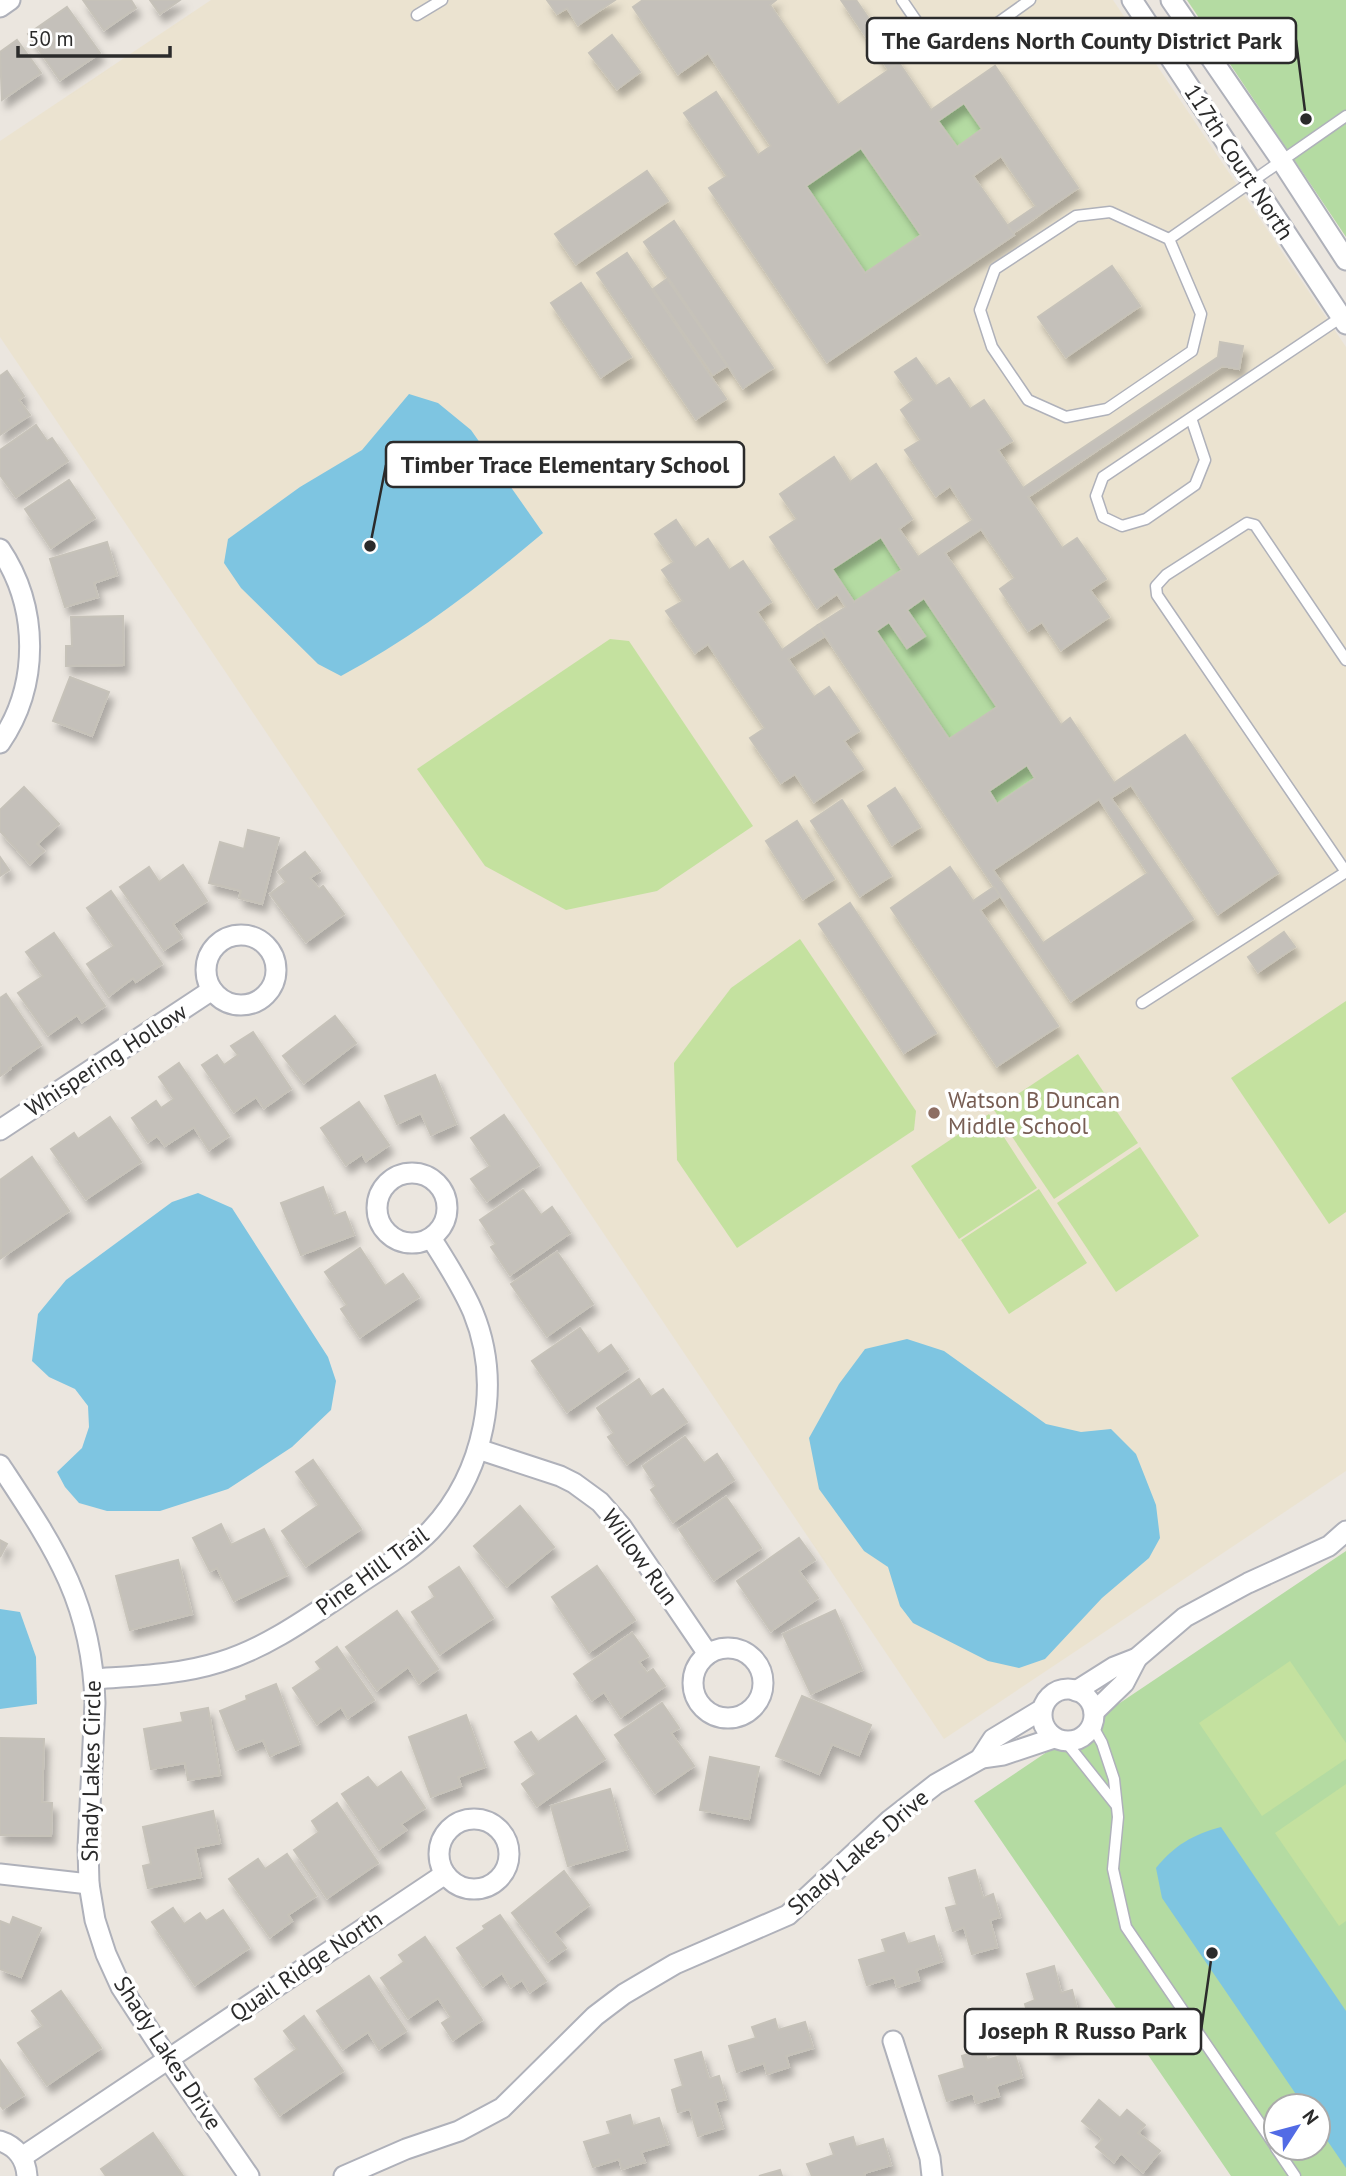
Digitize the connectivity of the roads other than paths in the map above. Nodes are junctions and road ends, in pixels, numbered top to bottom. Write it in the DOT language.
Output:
graph roads {
  1 [pos="10,0"];
  2 [pos="442,0"];
  3 [pos="902,0"];
  4 [pos="1030,0"];
  5 [pos="1132,0"];
  6 [pos="1171,0"];
  7 [pos="0,7"];
  8 [pos="416,15"];
  9 [pos="1346,116"];
  10 [pos="1281,160"];
  11 [pos="1252,180"];
  12 [pos="1169,239"];
  13 [pos="1346,260"];
  14 [pos="1344,318"];
  15 [pos="1191,418"];
  16 [pos="0,549"];
  17 [pos="1346,660"];
  18 [pos="0,743"];
  19 [pos="1346,872"];
  20 [pos="212,990"];
  21 [pos="1142,1003"];
  22 [pos="0,1130"];
  23 [pos="431,1238"];
  24 [pos="478,1449"];
  25 [pos="0,1465"];
  26 [pos="1346,1531"];
  27 [pos="708,1654"];
  28 [pos="1137,1658"];
  29 [pos="94,1679"];
  30 [pos="1076,1691"];
  31 [pos="1041,1710"];
  32 [pos="1093,1719"];
  33 [pos="1060,1740"];
  34 [pos="980,1759"];
  35 [pos="1116,1805"];
  36 [pos="0,1874"];
  37 [pos="445,1874"];
  38 [pos="89,1884"];
  39 [pos="893,2041"];
  40 [pos="168,2059"];
  41 [pos="1262,2127"];
  42 [pos="0,2141"];
  43 [pos="24,2166"];
  44 [pos="249,2176"];
  45 [pos="344,2176"];
  46 [pos="932,2176"];
  1 -- 7 [label="street"];
  2 -- 8 [label="lane"];
  3 -- 4 [label="lane"];
  5 -- 11 [label="street, 117th Court North"];
  6 -- 10 [label="street, 117th Court North"];
  9 -- 10 [label="lane"];
  10 -- 11 [label="lane"];
  10 -- 13 [label="street, 117th Court North"];
  11 -- 12 [label="lane"];
  11 -- 14 [label="street, 117th Court North"];
  12 -- 12 [label="lane"];
  14 -- 15 [label="lane"];
  15 -- 15 [label="lane"];
  16 -- 18 [label="street"];
  17 -- 19 [label="lane"];
  19 -- 21 [label="lane"];
  20 -- 22 [label="street, Whispering Hollow"];
  23 -- 24 [label="street, Pine Hill Trail"];
  24 -- 27 [label="street, Willow Run"];
  24 -- 29 [label="street, Pine Hill Trail"];
  25 -- 29 [label="street, Shady Lakes Circle"];
  26 -- 28 [label="street"];
  28 -- 30 [label="street"];
  28 -- 32 [label="street"];
  29 -- 38 [label="street, Shady Lakes Circle"];
  30 -- 31 [label="street"];
  30 -- 32 [label="street"];
  31 -- 33 [label="street"];
  31 -- 34 [label="street, Shady Lakes Drive"];
  32 -- 33 [label="street"];
  32 -- 35 [label="lane"];
  33 -- 34 [label="street, Shady Lakes Drive"];
  33 -- 35 [label="lane"];
  34 -- 45 [label="street, Shady Lakes Drive"];
  35 -- 41 [label="lane"];
  36 -- 38 [label="street, Shady Lakes Circle"];
  37 -- 40 [label="street, Quail Ridge North"];
  38 -- 40 [label="street, Shady Lakes Drive"];
  39 -- 46 [label="street"];
  40 -- 43 [label="street, Quail Ridge North"];
  40 -- 44 [label="street, Shady Lakes Drive"];
  42 -- 43 [label="street"];
}
